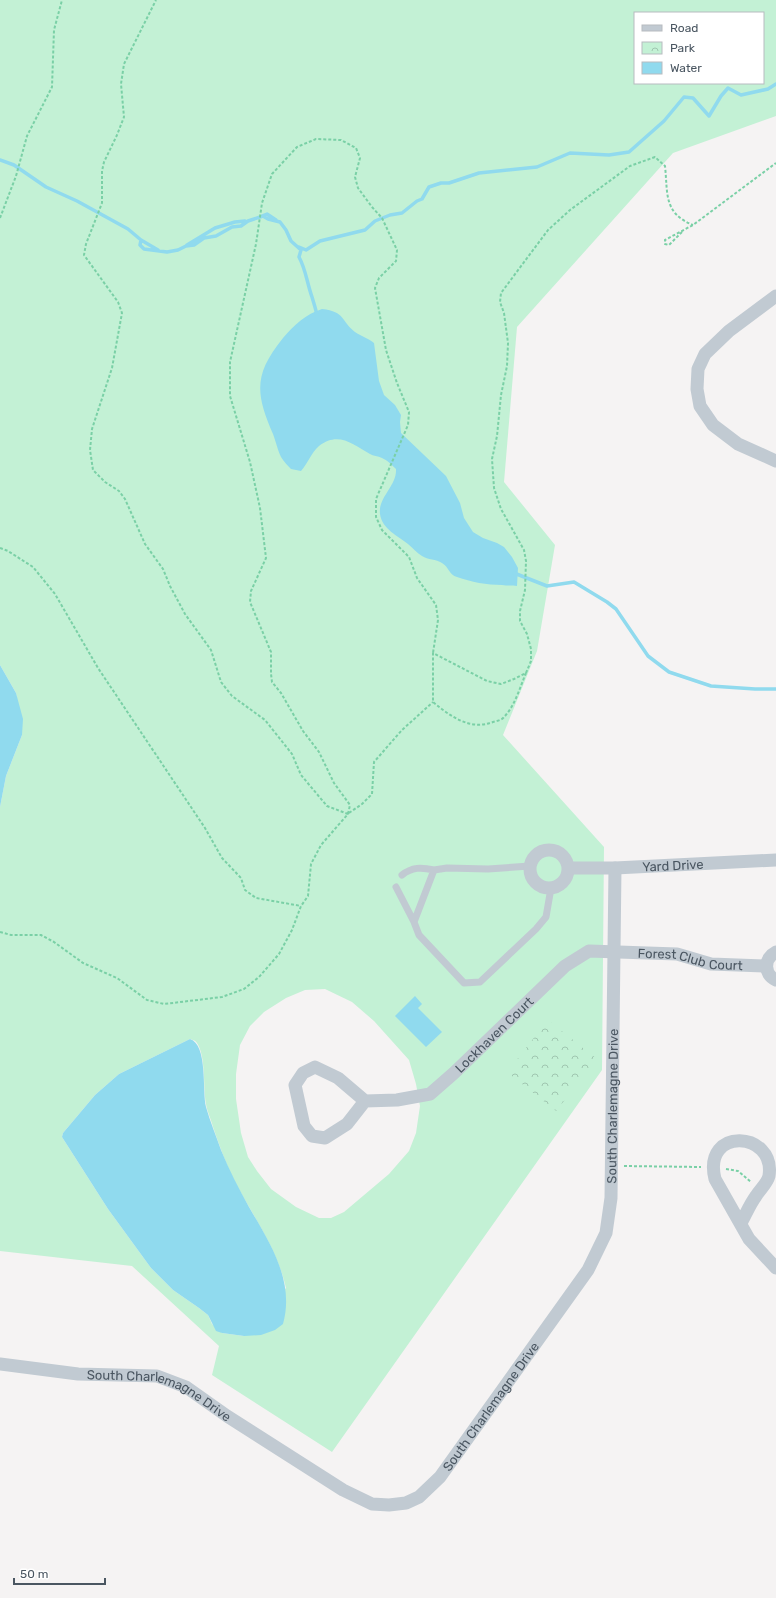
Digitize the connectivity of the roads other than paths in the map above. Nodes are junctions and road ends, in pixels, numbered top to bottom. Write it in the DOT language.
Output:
graph roads {
  1 [pos="776,296"];
  2 [pos="776,461"];
  3 [pos="776,860"];
  4 [pos="530,866"];
  5 [pos="569,868"];
  6 [pos="615,868"];
  7 [pos="434,870"];
  8 [pos="402,875"];
  9 [pos="396,887"];
  10 [pos="551,888"];
  11 [pos="414,922"];
  12 [pos="615,951"];
  13 [pos="776,952"];
  14 [pos="766,966"];
  15 [pos="776,980"];
  16 [pos="365,1101"];
  17 [pos="741,1223"];
  18 [pos="776,1268"];
  19 [pos="0,1364"];
  1 -- 2 [label="street"];
  3 -- 6 [label="street, Yard Drive"];
  4 -- 5 [label="street"];
  4 -- 7 [label="lane"];
  4 -- 10 [label="street"];
  5 -- 6 [label="street, Yard Drive"];
  5 -- 10 [label="street"];
  6 -- 12 [label="street, South Charlemagne Drive"];
  7 -- 8 [label="lane"];
  7 -- 11 [label="lane"];
  9 -- 11 [label="lane"];
  10 -- 11 [label="lane"];
  12 -- 14 [label="street, Forest Club Court"];
  12 -- 16 [label="street, Lockhaven Court"];
  12 -- 19 [label="street, South Charlemagne Drive"];
  13 -- 14 [label="street"];
  14 -- 15 [label="street"];
  16 -- 16 [label="street"];
  17 -- 17 [label="street"];
  17 -- 18 [label="street"];
}
